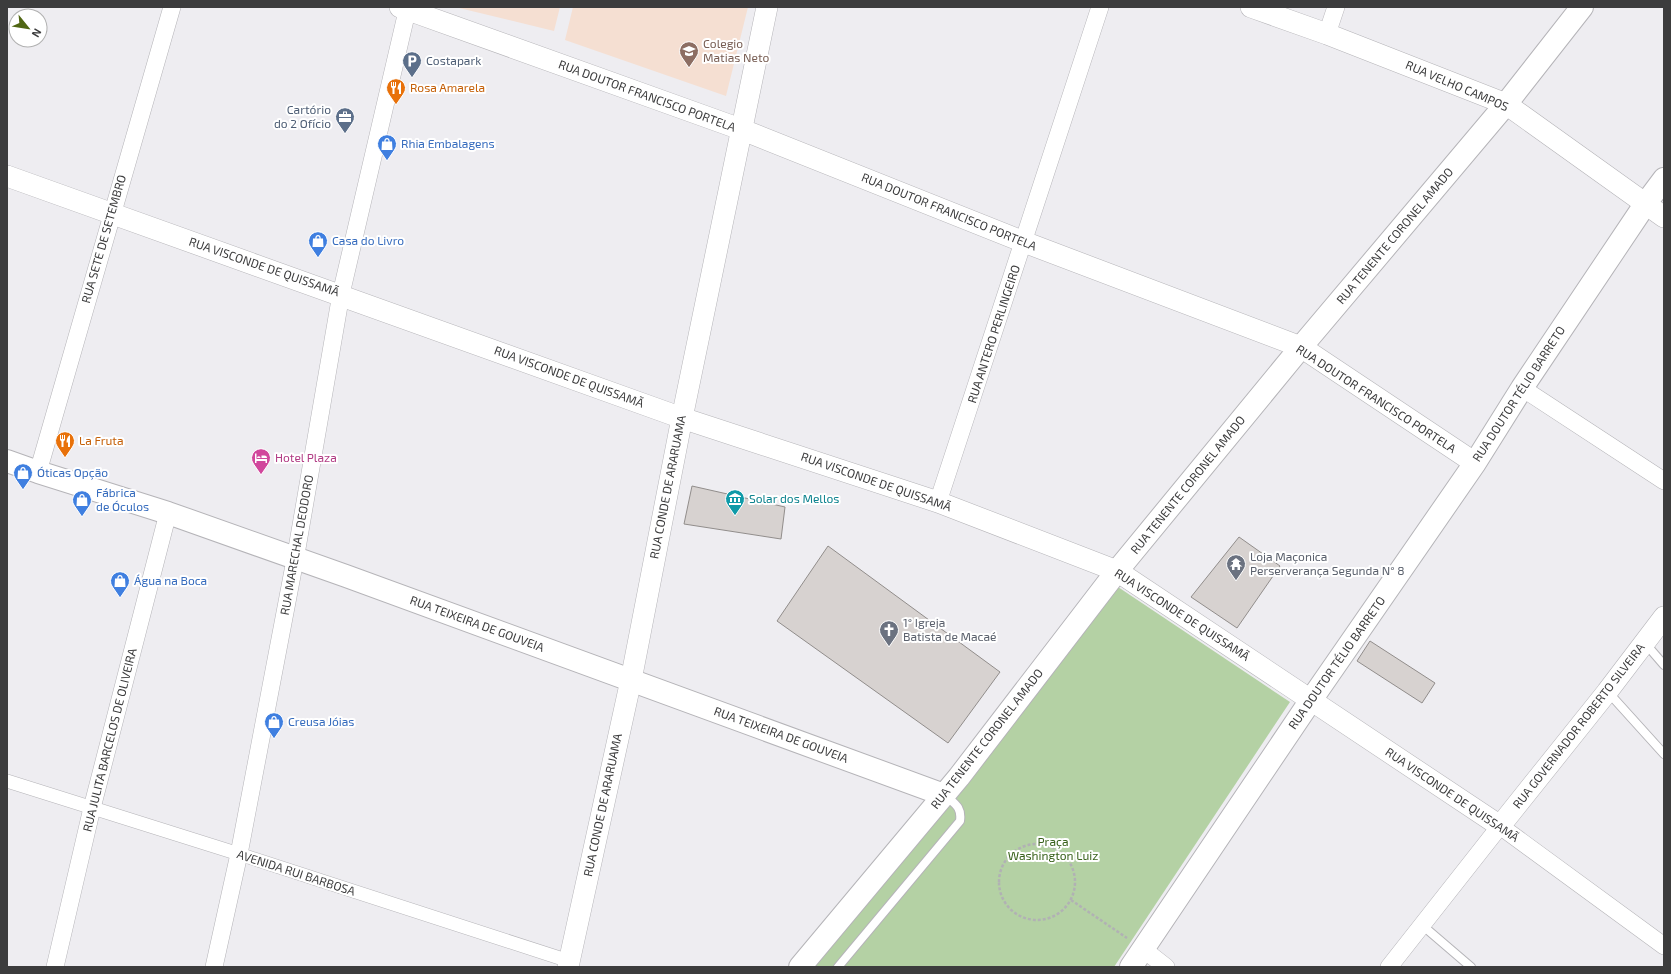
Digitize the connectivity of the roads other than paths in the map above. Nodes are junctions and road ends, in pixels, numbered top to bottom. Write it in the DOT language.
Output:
graph roads {
  1 [pos="172,7"];
  2 [pos="767,7"];
  3 [pos="1100,7"];
  4 [pos="1251,7"];
  5 [pos="1336,7"];
  6 [pos="1582,7"];
  7 [pos="405,8"];
  8 [pos="1327,34"];
  9 [pos="1506,104"];
  10 [pos="743,130"];
  11 [pos="7,176"];
  12 [pos="1664,179"];
  13 [pos="1646,203"];
  14 [pos="112,214"];
  15 [pos="1664,217"];
  16 [pos="1024,242"];
  17 [pos="341,294"];
  18 [pos="1300,348"];
  19 [pos="1522,388"];
  20 [pos="682,418"];
  21 [pos="7,461"];
  22 [pos="1475,463"];
  23 [pos="38,472"];
  24 [pos="1664,481"];
  25 [pos="938,502"];
  26 [pos="168,513"];
  27 [pos="295,560"];
  28 [pos="1117,571"];
  29 [pos="1664,617"];
  30 [pos="1644,643"];
  31 [pos="1664,665"];
  32 [pos="630,680"];
  33 [pos="1607,692"];
  34 [pos="1311,700"];
  35 [pos="1664,754"];
  36 [pos="7,781"];
  37 [pos="944,795"];
  38 [pos="92,808"];
  39 [pos="1500,826"];
  40 [pos="239,854"];
  41 [pos="1422,925"];
  42 [pos="1664,946"];
  43 [pos="1143,949"];
  44 [pos="574,965"];
  45 [pos="55,967"];
  46 [pos="214,967"];
  47 [pos="800,967"];
  48 [pos="838,967"];
  49 [pos="1131,967"];
  50 [pos="1166,967"];
  51 [pos="1389,967"];
  52 [pos="1471,967"];
  1 -- 14 [label="street, RUA SETE DE SETEMBRO"];
  2 -- 10 [label="street, RUA CONDE DE ARARUAMA"];
  3 -- 16 [label="street, RUA ANTERO PERLINGEIRO"];
  4 -- 8 [label="street, RUA VELHO CAMPOS"];
  5 -- 8 [label="street"];
  6 -- 9 [label="main road, RUA TENENTE CORONEL AMADO"];
  7 -- 10 [label="street, RUA DOUTOR FRANCISCO PORTELA"];
  7 -- 17 [label="street, RUA MARECHAL DEODORO"];
  8 -- 9 [label="street, RUA VELHO CAMPOS"];
  9 -- 13 [label="street, RUA VELHO CAMPOS"];
  9 -- 18 [label="main road, RUA TENENTE CORONEL AMADO"];
  10 -- 16 [label="street, RUA DOUTOR FRANCISCO PORTELA"];
  10 -- 20 [label="street, RUA CONDE DE ARARUAMA"];
  11 -- 14 [label="street, RUA VISCONDE DE QUISSAMÃ"];
  12 -- 13 [label="main road, RUA DOUTOR TÉLIO BARRETO"];
  13 -- 15 [label="street, RUA VELHO CAMPOS"];
  13 -- 19 [label="main road, RUA DOUTOR TÉLIO BARRETO"];
  14 -- 17 [label="street, RUA VISCONDE DE QUISSAMÃ"];
  14 -- 23 [label="street, RUA SETE DE SETEMBRO"];
  16 -- 18 [label="street, RUA DOUTOR FRANCISCO PORTELA"];
  16 -- 25 [label="street, RUA ANTERO PERLINGEIRO"];
  17 -- 20 [label="street, RUA VISCONDE DE QUISSAMÃ"];
  17 -- 27 [label="street, RUA MARECHAL DEODORO"];
  18 -- 22 [label="street, RUA DOUTOR FRANCISCO PORTELA"];
  18 -- 28 [label="main road, RUA TENENTE CORONEL AMADO"];
  19 -- 22 [label="main road, RUA DOUTOR TÉLIO BARRETO"];
  19 -- 24 [label="street"];
  20 -- 25 [label="street, RUA VISCONDE DE QUISSAMÃ"];
  20 -- 32 [label="street, RUA CONDE DE ARARUAMA"];
  21 -- 23 [label="main road, RUA TEIXEIRA DE GOUVEIA"];
  22 -- 34 [label="main road, RUA DOUTOR TÉLIO BARRETO"];
  23 -- 26 [label="main road, RUA TEIXEIRA DE GOUVEIA"];
  25 -- 28 [label="street, RUA VISCONDE DE QUISSAMÃ"];
  26 -- 27 [label="main road, RUA TEIXEIRA DE GOUVEIA"];
  26 -- 38 [label="street, RUA JULITA BARCELOS DE OLIVEIRA"];
  27 -- 32 [label="main road, RUA TEIXEIRA DE GOUVEIA"];
  27 -- 40 [label="street, RUA MARECHAL DEODORO"];
  28 -- 34 [label="street, RUA VISCONDE DE QUISSAMÃ"];
  28 -- 37 [label="main road, RUA TENENTE CORONEL AMADO"];
  29 -- 30 [label="street, RUA GOVERNADOR ROBERTO SILVEIRA"];
  30 -- 31 [label="lane"];
  30 -- 33 [label="street, RUA GOVERNADOR ROBERTO SILVEIRA"];
  32 -- 37 [label="main road, RUA TEIXEIRA DE GOUVEIA"];
  32 -- 44 [label="street, RUA CONDE DE ARARUAMA"];
  33 -- 35 [label="lane"];
  33 -- 39 [label="street, RUA GOVERNADOR ROBERTO SILVEIRA"];
  34 -- 39 [label="street, RUA VISCONDE DE QUISSAMÃ"];
  34 -- 43 [label="main road, RUA DOUTOR TÉLIO BARRETO"];
  36 -- 38 [label="street, AVENIDA RUI BARBOSA"];
  37 -- 47 [label="main road, RUA TENENTE CORONEL AMADO"];
  37 -- 48 [label="lane"];
  38 -- 40 [label="street, AVENIDA RUI BARBOSA"];
  38 -- 45 [label="street, RUA JULITA BARCELOS DE OLIVEIRA"];
  39 -- 41 [label="street, RUA GOVERNADOR ROBERTO SILVEIRA"];
  39 -- 42 [label="street, RUA VISCONDE DE QUISSAMÃ"];
  40 -- 44 [label="street, AVENIDA RUI BARBOSA"];
  40 -- 46 [label="street, RUA MARECHAL DEODORO"];
  41 -- 51 [label="street, RUA GOVERNADOR ROBERTO SILVEIRA"];
  41 -- 52 [label="lane"];
  43 -- 49 [label="main road, RUA DOUTOR TÉLIO BARRETO"];
  43 -- 50 [label="street"];
}
